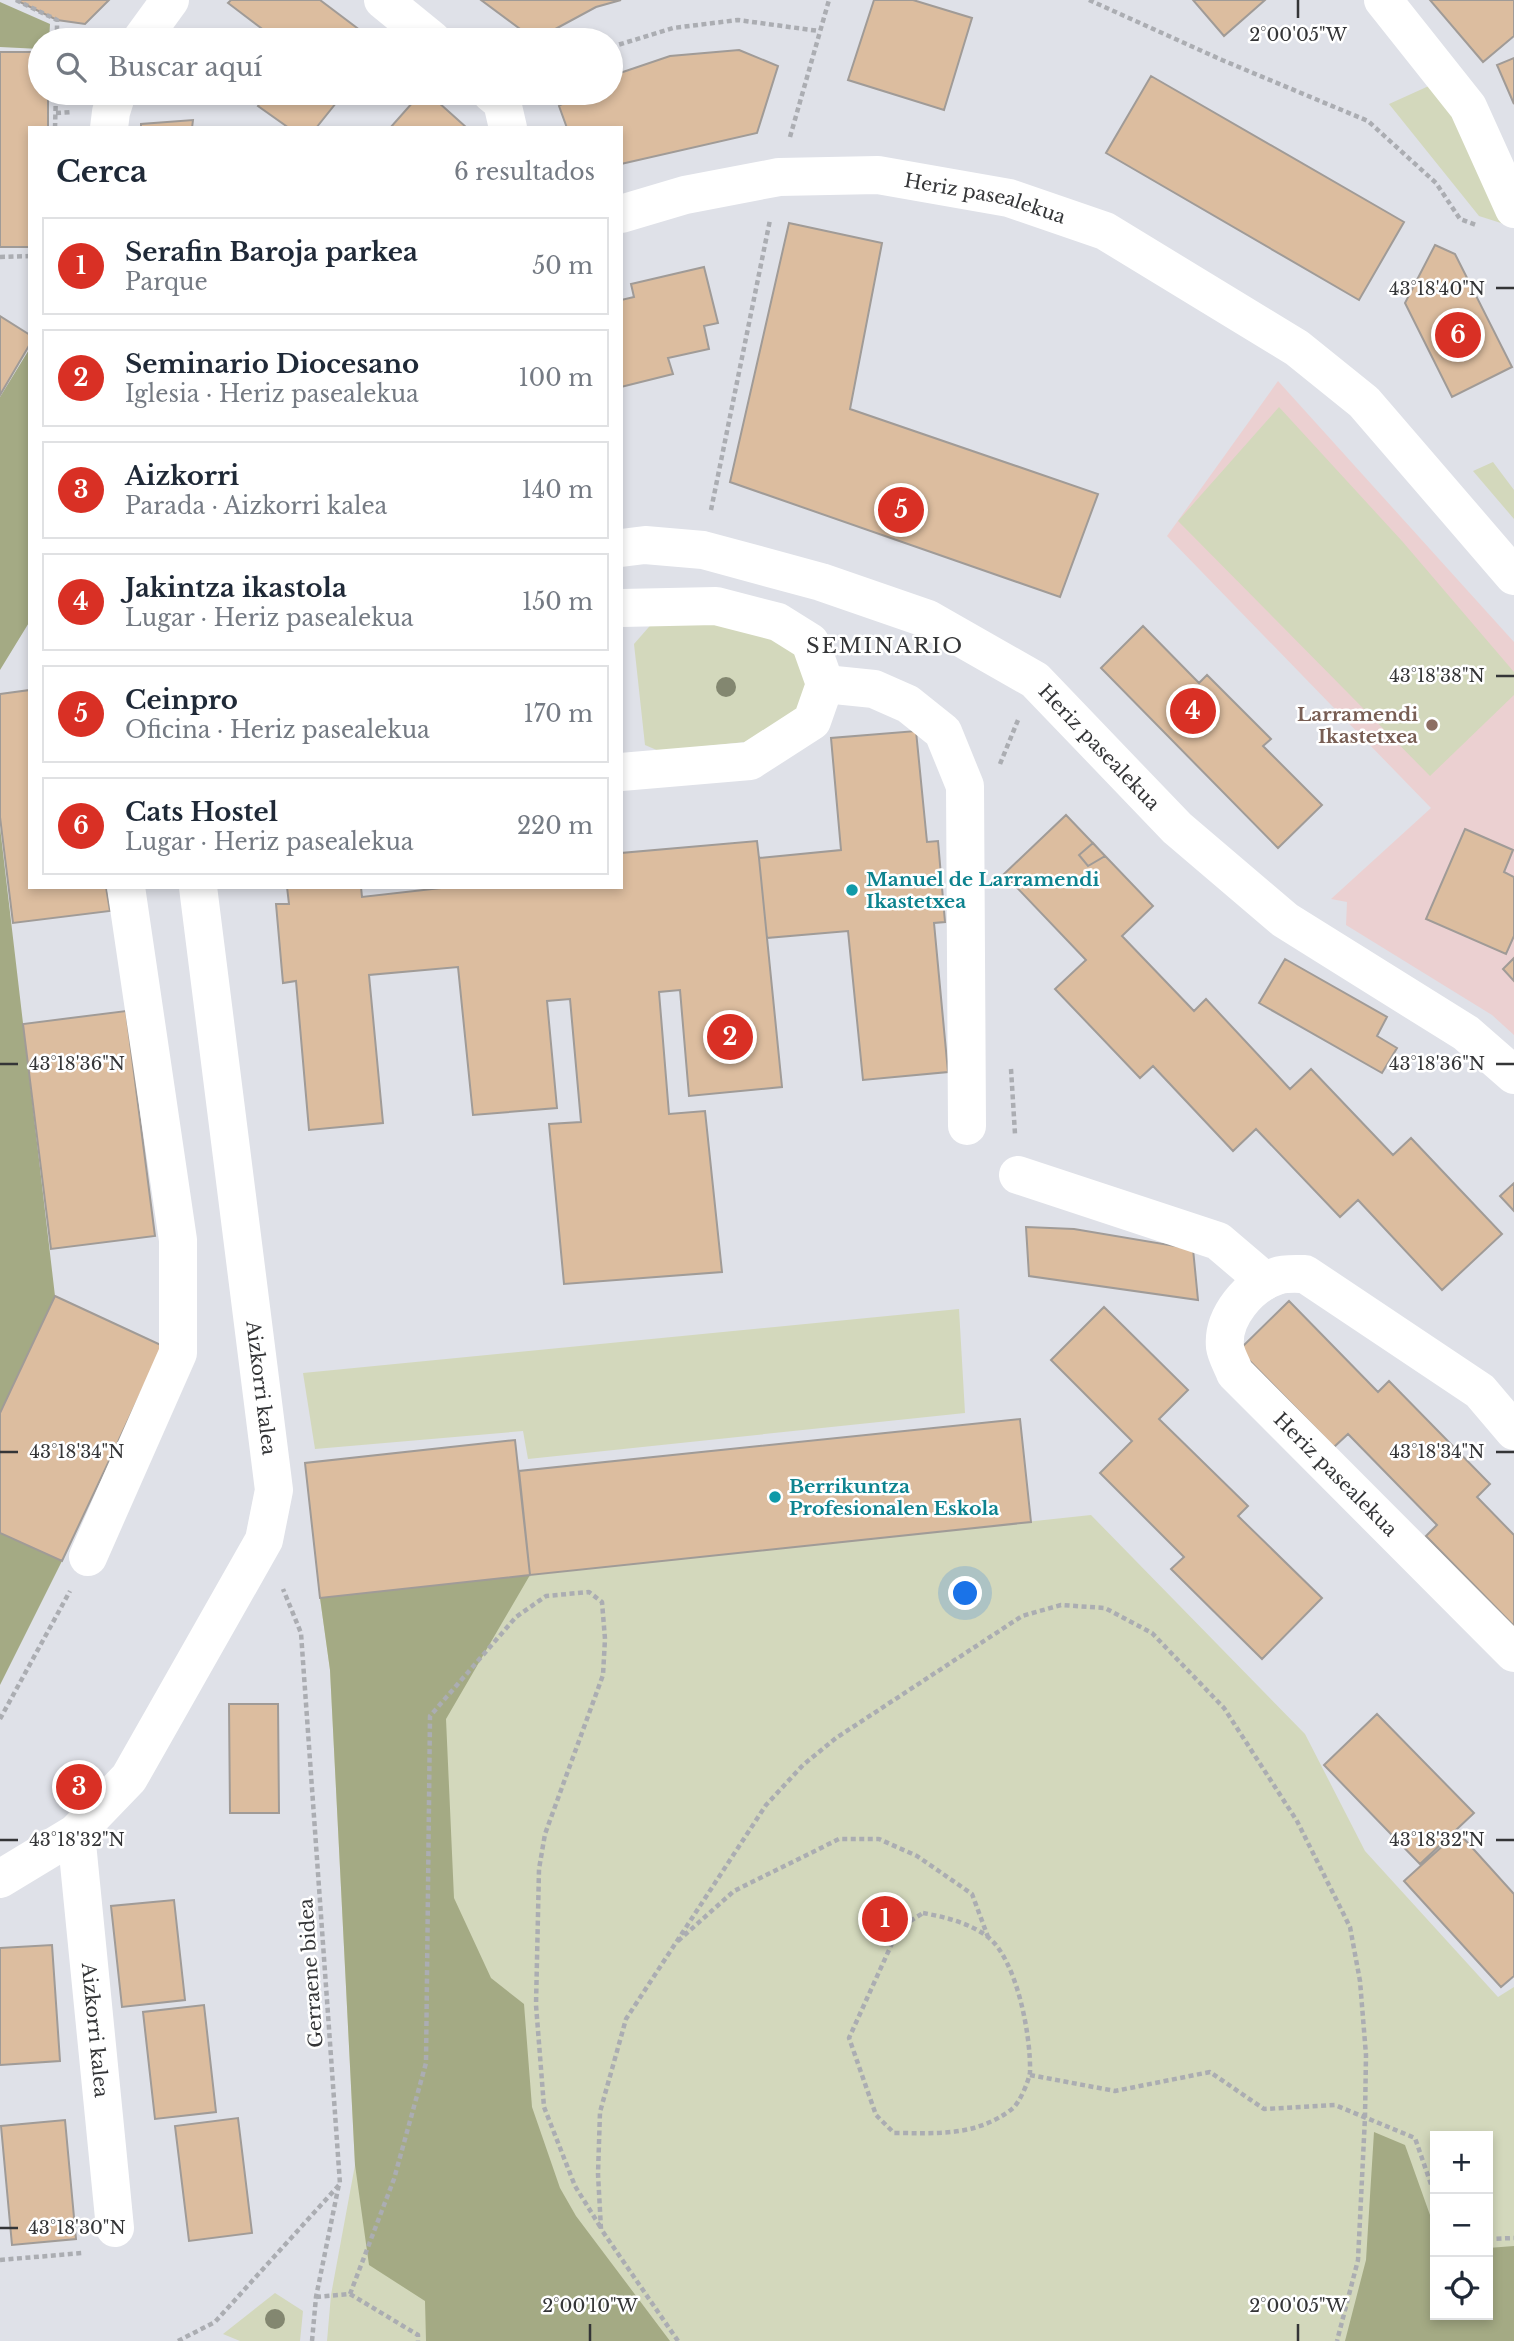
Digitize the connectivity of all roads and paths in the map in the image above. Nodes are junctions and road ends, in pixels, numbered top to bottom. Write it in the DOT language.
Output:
graph roads {
  1 [pos="16,0"];
  2 [pos="170,0"];
  3 [pos="383,0"];
  4 [pos="829,0"];
  5 [pos="1089,0"];
  6 [pos="1383,0"];
  7 [pos="57,28"];
  8 [pos="150,28"];
  9 [pos="417,28"];
  10 [pos="819,31"];
  11 [pos="623,43"];
  12 [pos="56,105"];
  13 [pos="113,105"];
  14 [pos="503,105"];
  15 [pos="55,126"];
  16 [pos="109,126"];
  17 [pos="508,126"];
  18 [pos="779,177"];
  19 [pos="623,213"];
  20 [pos="1498,218"];
  21 [pos="28,256"];
  22 [pos="0,257"];
  23 [pos="623,548"];
  24 [pos="703,550"];
  25 [pos="1514,576"];
  26 [pos="623,608"];
  27 [pos="825,684"];
  28 [pos="623,772"];
  29 [pos="127,889"];
  30 [pos="198,889"];
  31 [pos="1514,1075"];
  32 [pos="967,1126"];
  33 [pos="1018,1175"];
  34 [pos="1265,1281"];
  35 [pos="1514,1431"];
  36 [pos="264,1540"];
  37 [pos="88,1557"];
  38 [pos="1514,1653"];
  39 [pos="0,1719"];
  40 [pos="76,1833"];
  41 [pos="0,1879"];
  42 [pos="989,1938"];
  43 [pos="671,1947"];
  44 [pos="1030,2075"];
  45 [pos="1365,2117"];
  46 [pos="340,2183"];
  47 [pos="1434,2194"];
  48 [pos="115,2228"];
  49 [pos="601,2229"];
  50 [pos="1514,2238"];
  51 [pos="1493,2239"];
  52 [pos="0,2260"];
  53 [pos="350,2294"];
  54 [pos="316,2297"];
  55 [pos="178,2341"];
  56 [pos="312,2341"];
  57 [pos="418,2341"];
  58 [pos="678,2341"];
  59 [pos="1337,2341"];
  1 -- 7 [label="path"];
  2 -- 8 [label="street"];
  3 -- 9 [label="street"];
  4 -- 10 [label="path"];
  5 -- 20 [label="path"];
  6 -- 20 [label="street"];
  10 -- 11 [label="path"];
  10 -- 18 [label="path"];
  12 -- 15 [label="path"];
  13 -- 16 [label="street"];
  14 -- 17 [label="street"];
  18 -- 19 [label="street, Heriz pasealekua"];
  18 -- 24 [label="path"];
  18 -- 25 [label="street, Heriz pasealekua"];
  21 -- 22 [label="path"];
  23 -- 24 [label="street, Heriz pasealekua"];
  24 -- 31 [label="street, Heriz pasealekua"];
  26 -- 27 [label="street"];
  27 -- 28 [label="street"];
  27 -- 32 [label="street"];
  29 -- 37 [label="street"];
  30 -- 36 [label="street, Aizkorri kalea"];
  33 -- 34 [label="street"];
  34 -- 35 [label="street, Heriz pasealekua"];
  34 -- 38 [label="street, Heriz pasealekua"];
  36 -- 40 [label="street, Aizkorri kalea"];
  36 -- 46 [label="path, Gerraene bidea"];
  37 -- 39 [label="path"];
  40 -- 41 [label="street, Aizkorri kalea"];
  40 -- 48 [label="street, Aizkorri kalea"];
  42 -- 43 [label="path"];
  42 -- 44 [label="path"];
  42 -- 44 [label="path"];
  43 -- 45 [label="path"];
  43 -- 49 [label="path"];
  44 -- 45 [label="path"];
  45 -- 47 [label="path"];
  45 -- 59 [label="path"];
  46 -- 54 [label="path, Gerraene bidea"];
  46 -- 55 [label="path"];
  48 -- 52 [label="path"];
  49 -- 53 [label="path"];
  49 -- 58 [label="path"];
  50 -- 51 [label="path"];
  53 -- 54 [label="path"];
  53 -- 57 [label="path"];
  54 -- 56 [label="path, Gerraene bidea"];
}
